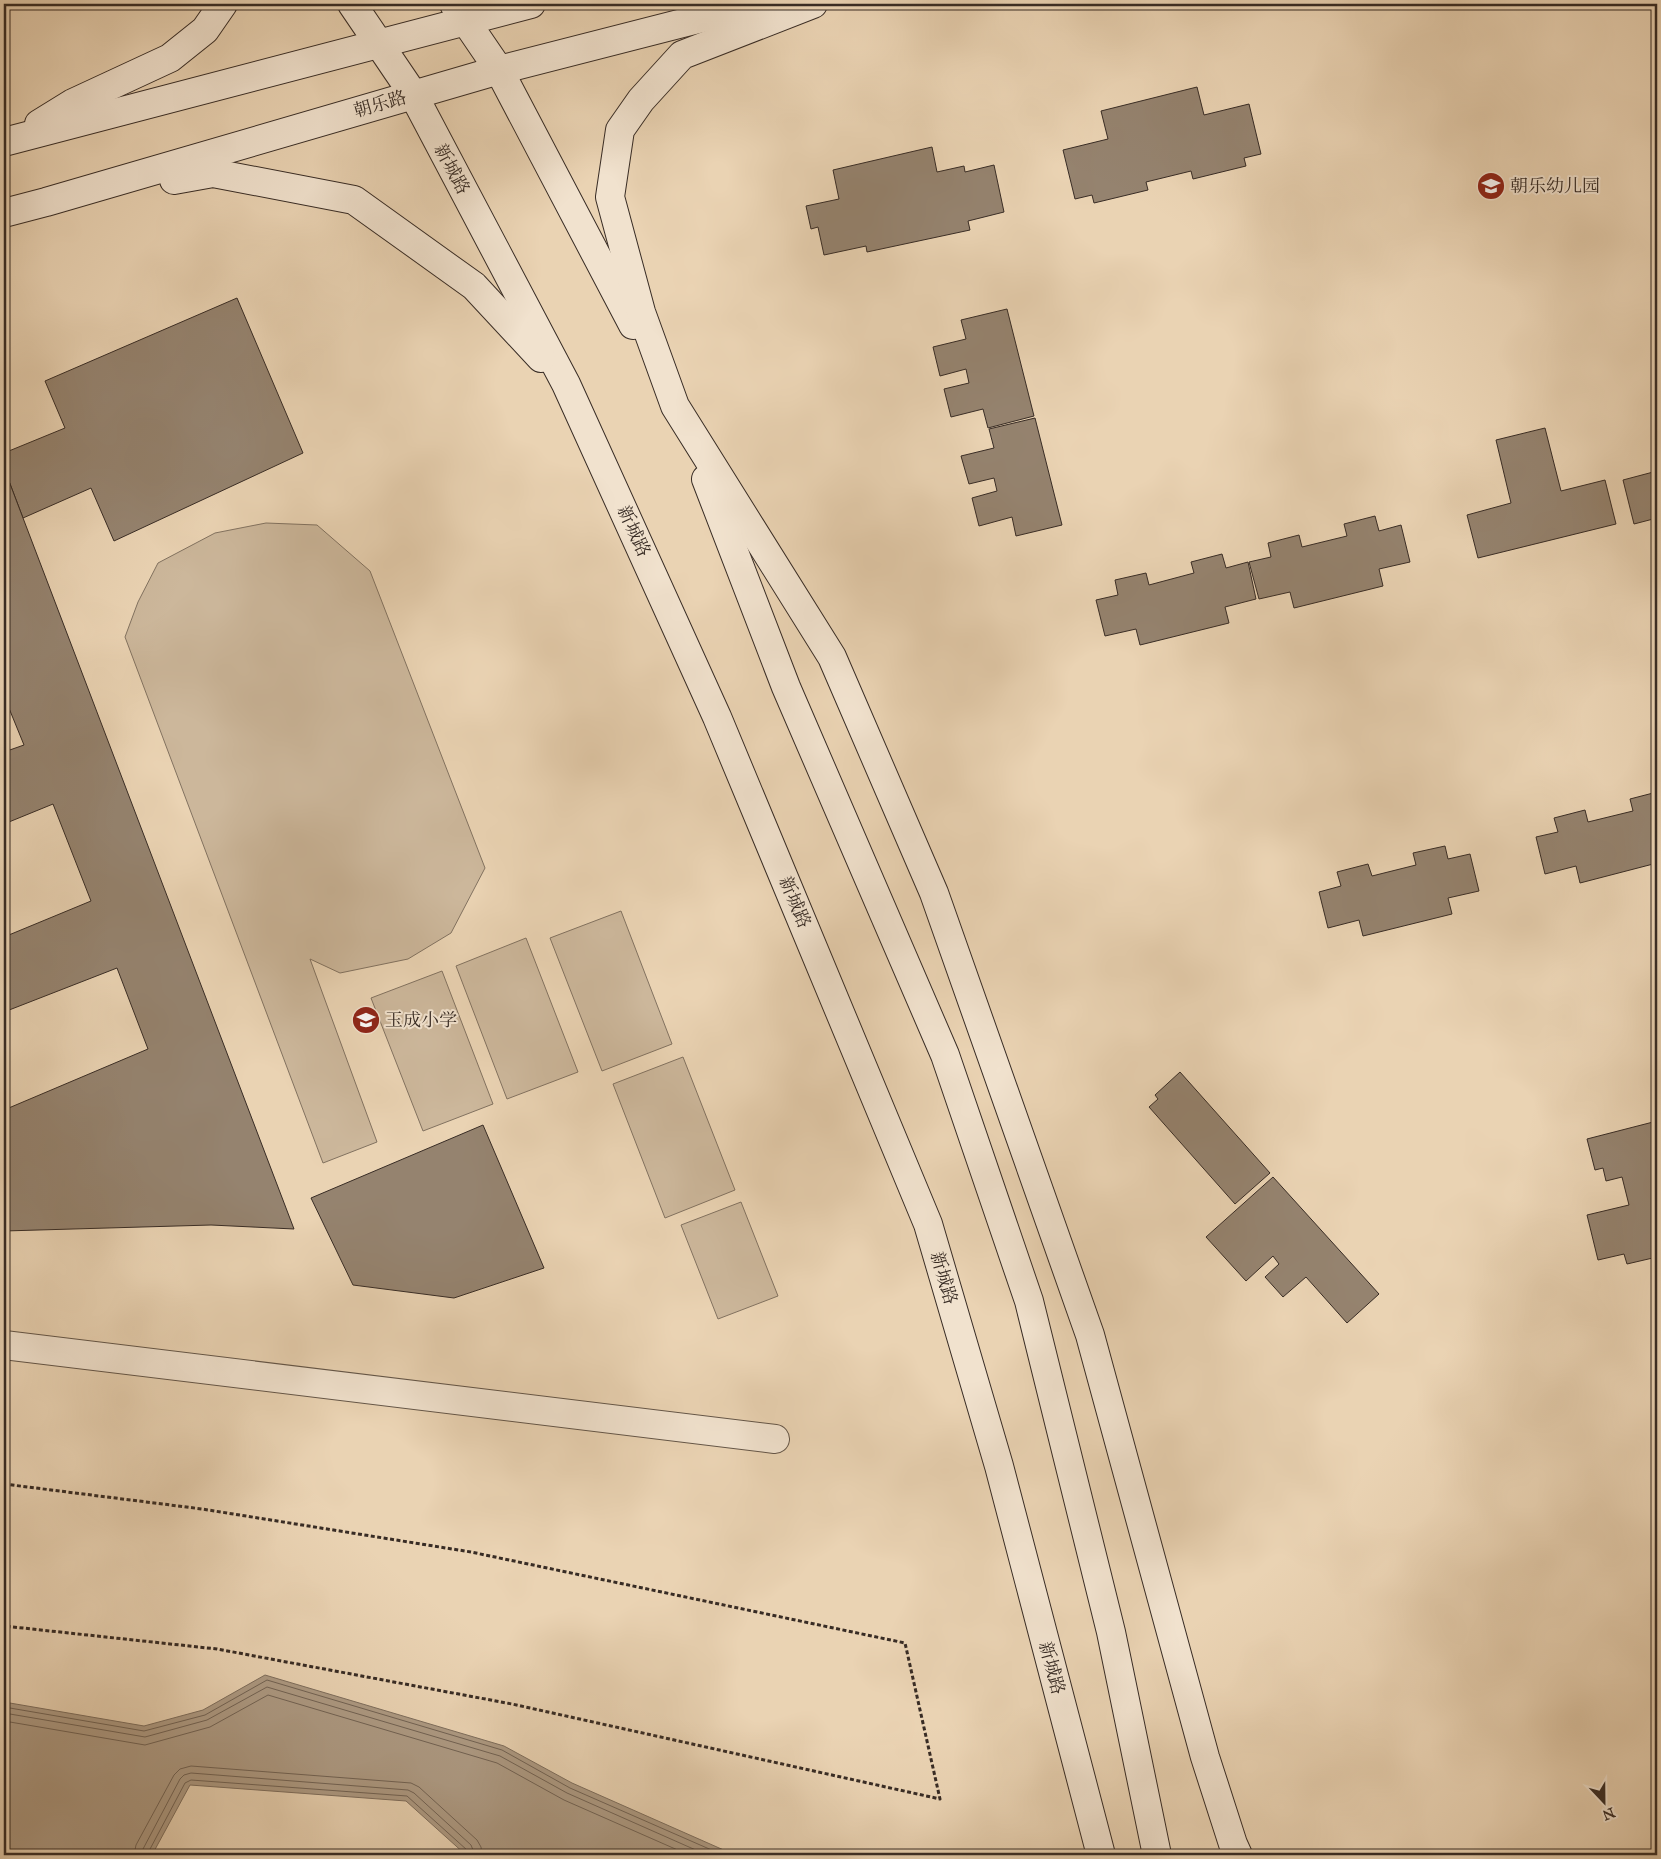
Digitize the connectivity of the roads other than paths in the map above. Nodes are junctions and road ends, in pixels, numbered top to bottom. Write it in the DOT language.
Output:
graph roads {
  1 [pos="222,4"];
  2 [pos="352,4"];
  3 [pos="531,4"];
  4 [pos="757,4"];
  5 [pos="813,4"];
  6 [pos="460,12"];
  7 [pos="380,42"];
  8 [pos="500,70"];
  9 [pos="413,94"];
  10 [pos="7,141"];
  11 [pos="46,202"];
  12 [pos="4,213"];
  13 [pos="566,384"];
  14 [pos="675,406"];
  15 [pos="4,1345"];
  16 [pos="775,1439"];
  17 [pos="1101,1855"];
  18 [pos="1158,1855"];
  19 [pos="1238,1855"];
  1 -- 10 [label="street"];
  2 -- 7 [label="street, 新城路"];
  3 -- 6 [label="street"];
  4 -- 8 [label="street, 朝乐路"];
  5 -- 14 [label="street"];
  6 -- 7 [label="street"];
  6 -- 8 [label="street"];
  7 -- 9 [label="street, 新城路"];
  7 -- 10 [label="street"];
  8 -- 9 [label="street, 朝乐路"];
  8 -- 14 [label="street"];
  9 -- 11 [label="street, 朝乐路"];
  9 -- 13 [label="street, 新城路"];
  11 -- 12 [label="street, 朝乐路"];
  11 -- 13 [label="street"];
  13 -- 17 [label="street, 新城路"];
  14 -- 18 [label="street"];
  14 -- 19 [label="street"];
  15 -- 16 [label="street"];
}
